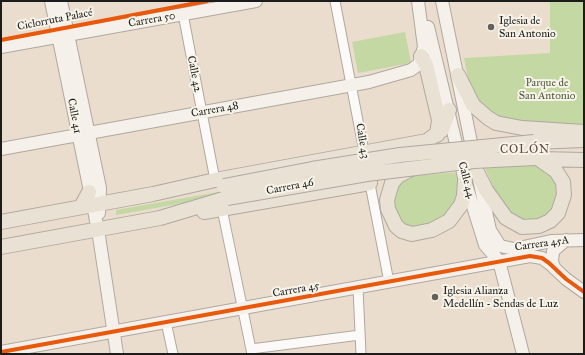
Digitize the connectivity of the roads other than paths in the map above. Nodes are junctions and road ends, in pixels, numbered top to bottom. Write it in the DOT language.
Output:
graph roads {
  1 [pos="51,1"];
  2 [pos="61,1"];
  3 [pos="256,1"];
  4 [pos="335,1"];
  5 [pos="420,1"];
  6 [pos="442,1"];
  7 [pos="183,14"];
  8 [pos="64,36"];
  9 [pos="1,47"];
  10 [pos="421,56"];
  11 [pos="458,75"];
  12 [pos="352,85"];
  13 [pos="449,110"];
  14 [pos="202,112"];
  15 [pos="584,132"];
  16 [pos="83,134"];
  17 [pos="437,135"];
  18 [pos="584,140"];
  19 [pos="1,149"];
  20 [pos="364,153"];
  21 [pos="537,158"];
  22 [pos="584,160"];
  23 [pos="414,168"];
  24 [pos="477,172"];
  25 [pos="465,181"];
  26 [pos="370,183"];
  27 [pos="222,193"];
  28 [pos="90,202"];
  29 [pos="1,222"];
  30 [pos="98,230"];
  31 [pos="566,240"];
  32 [pos="584,240"];
  33 [pos="500,246"];
  34 [pos="1,247"];
  35 [pos="499,262"];
  36 [pos="555,269"];
  37 [pos="389,282"];
  38 [pos="358,288"];
  39 [pos="584,292"];
  40 [pos="242,309"];
  41 [pos="166,322"];
  42 [pos="114,332"];
  43 [pos="360,335"];
  44 [pos="251,351"];
  45 [pos="1,352"];
  46 [pos="117,354"];
  47 [pos="173,354"];
  48 [pos="361,354"];
  49 [pos="523,354"];
  1 -- 8 [label="street, Calle 41"];
  2 -- 8 [label="street, Calle 41"];
  3 -- 7 [label="street, Carrera 50"];
  4 -- 12 [label="street, Calle 43"];
  5 -- 10 [label="street, Calle 44"];
  5 -- 13 [label="street, Calle 44"];
  6 -- 11 [label="street, Calle 44"];
  7 -- 8 [label="street, Carrera 50"];
  7 -- 14 [label="street, Calle 42"];
  8 -- 9 [label="street, Carrera 50"];
  8 -- 16 [label="street, Calle 41"];
  10 -- 12 [label="street, Carrera 48"];
  10 -- 17 [label="main road"];
  11 -- 15 [label="main road"];
  11 -- 24 [label="street, Calle 44"];
  12 -- 14 [label="street, Carrera 48"];
  12 -- 20 [label="street, Calle 43"];
  13 -- 17 [label="main road"];
  13 -- 25 [label="street, Calle 44"];
  14 -- 16 [label="street, Carrera 48"];
  14 -- 27 [label="street, Calle 42"];
  16 -- 19 [label="street, Carrera 48"];
  16 -- 28 [label="street, Calle 41"];
  17 -- 20 [label="main road, Carrera 46"];
  18 -- 27 [label="main road, Carrera 46, bridge"];
  20 -- 26 [label="street, Calle 43"];
  20 -- 27 [label="main road, Carrera 46"];
  21 -- 22 [label="main road, Carrera 46"];
  21 -- 23 [label="main road, Carrera 46, bridge"];
  21 -- 24 [label="main road"];
  23 -- 25 [label="main road"];
  23 -- 27 [label="main road, Carrera 46, bridge"];
  24 -- 33 [label="street, Calle 44"];
  25 -- 35 [label="street, Calle 44"];
  26 -- 27 [label="main road"];
  26 -- 37 [label="street, Calle 43"];
  27 -- 28 [label="main road, Carrera 46"];
  27 -- 30 [label="main road, Carrera 46"];
  27 -- 40 [label="street, Calle 42"];
  28 -- 29 [label="main road, Carrera 46"];
  28 -- 30 [label="street, Calle 41"];
  30 -- 34 [label="main road, Carrera 46"];
  30 -- 42 [label="street, Calle 41"];
  31 -- 32 [label="street, Carrera 45A"];
  31 -- 33 [label="street, Carrera 45A"];
  31 -- 36 [label="street"];
  35 -- 36 [label="street, Carrera 45"];
  35 -- 37 [label="street, Carrera 45"];
  35 -- 49 [label="street, Calle 44"];
  36 -- 39 [label="street, Carrera 45"];
  37 -- 38 [label="street, Carrera 45"];
  38 -- 40 [label="street, Carrera 45"];
  38 -- 43 [label="street"];
  40 -- 41 [label="street, Carrera 45"];
  40 -- 44 [label="street, Calle 42"];
  41 -- 42 [label="street, Carrera 45"];
  41 -- 47 [label="street"];
  42 -- 45 [label="street, Carrera 45"];
  42 -- 46 [label="street, Calle 41"];
  43 -- 44 [label="street"];
  43 -- 48 [label="street"];
}
